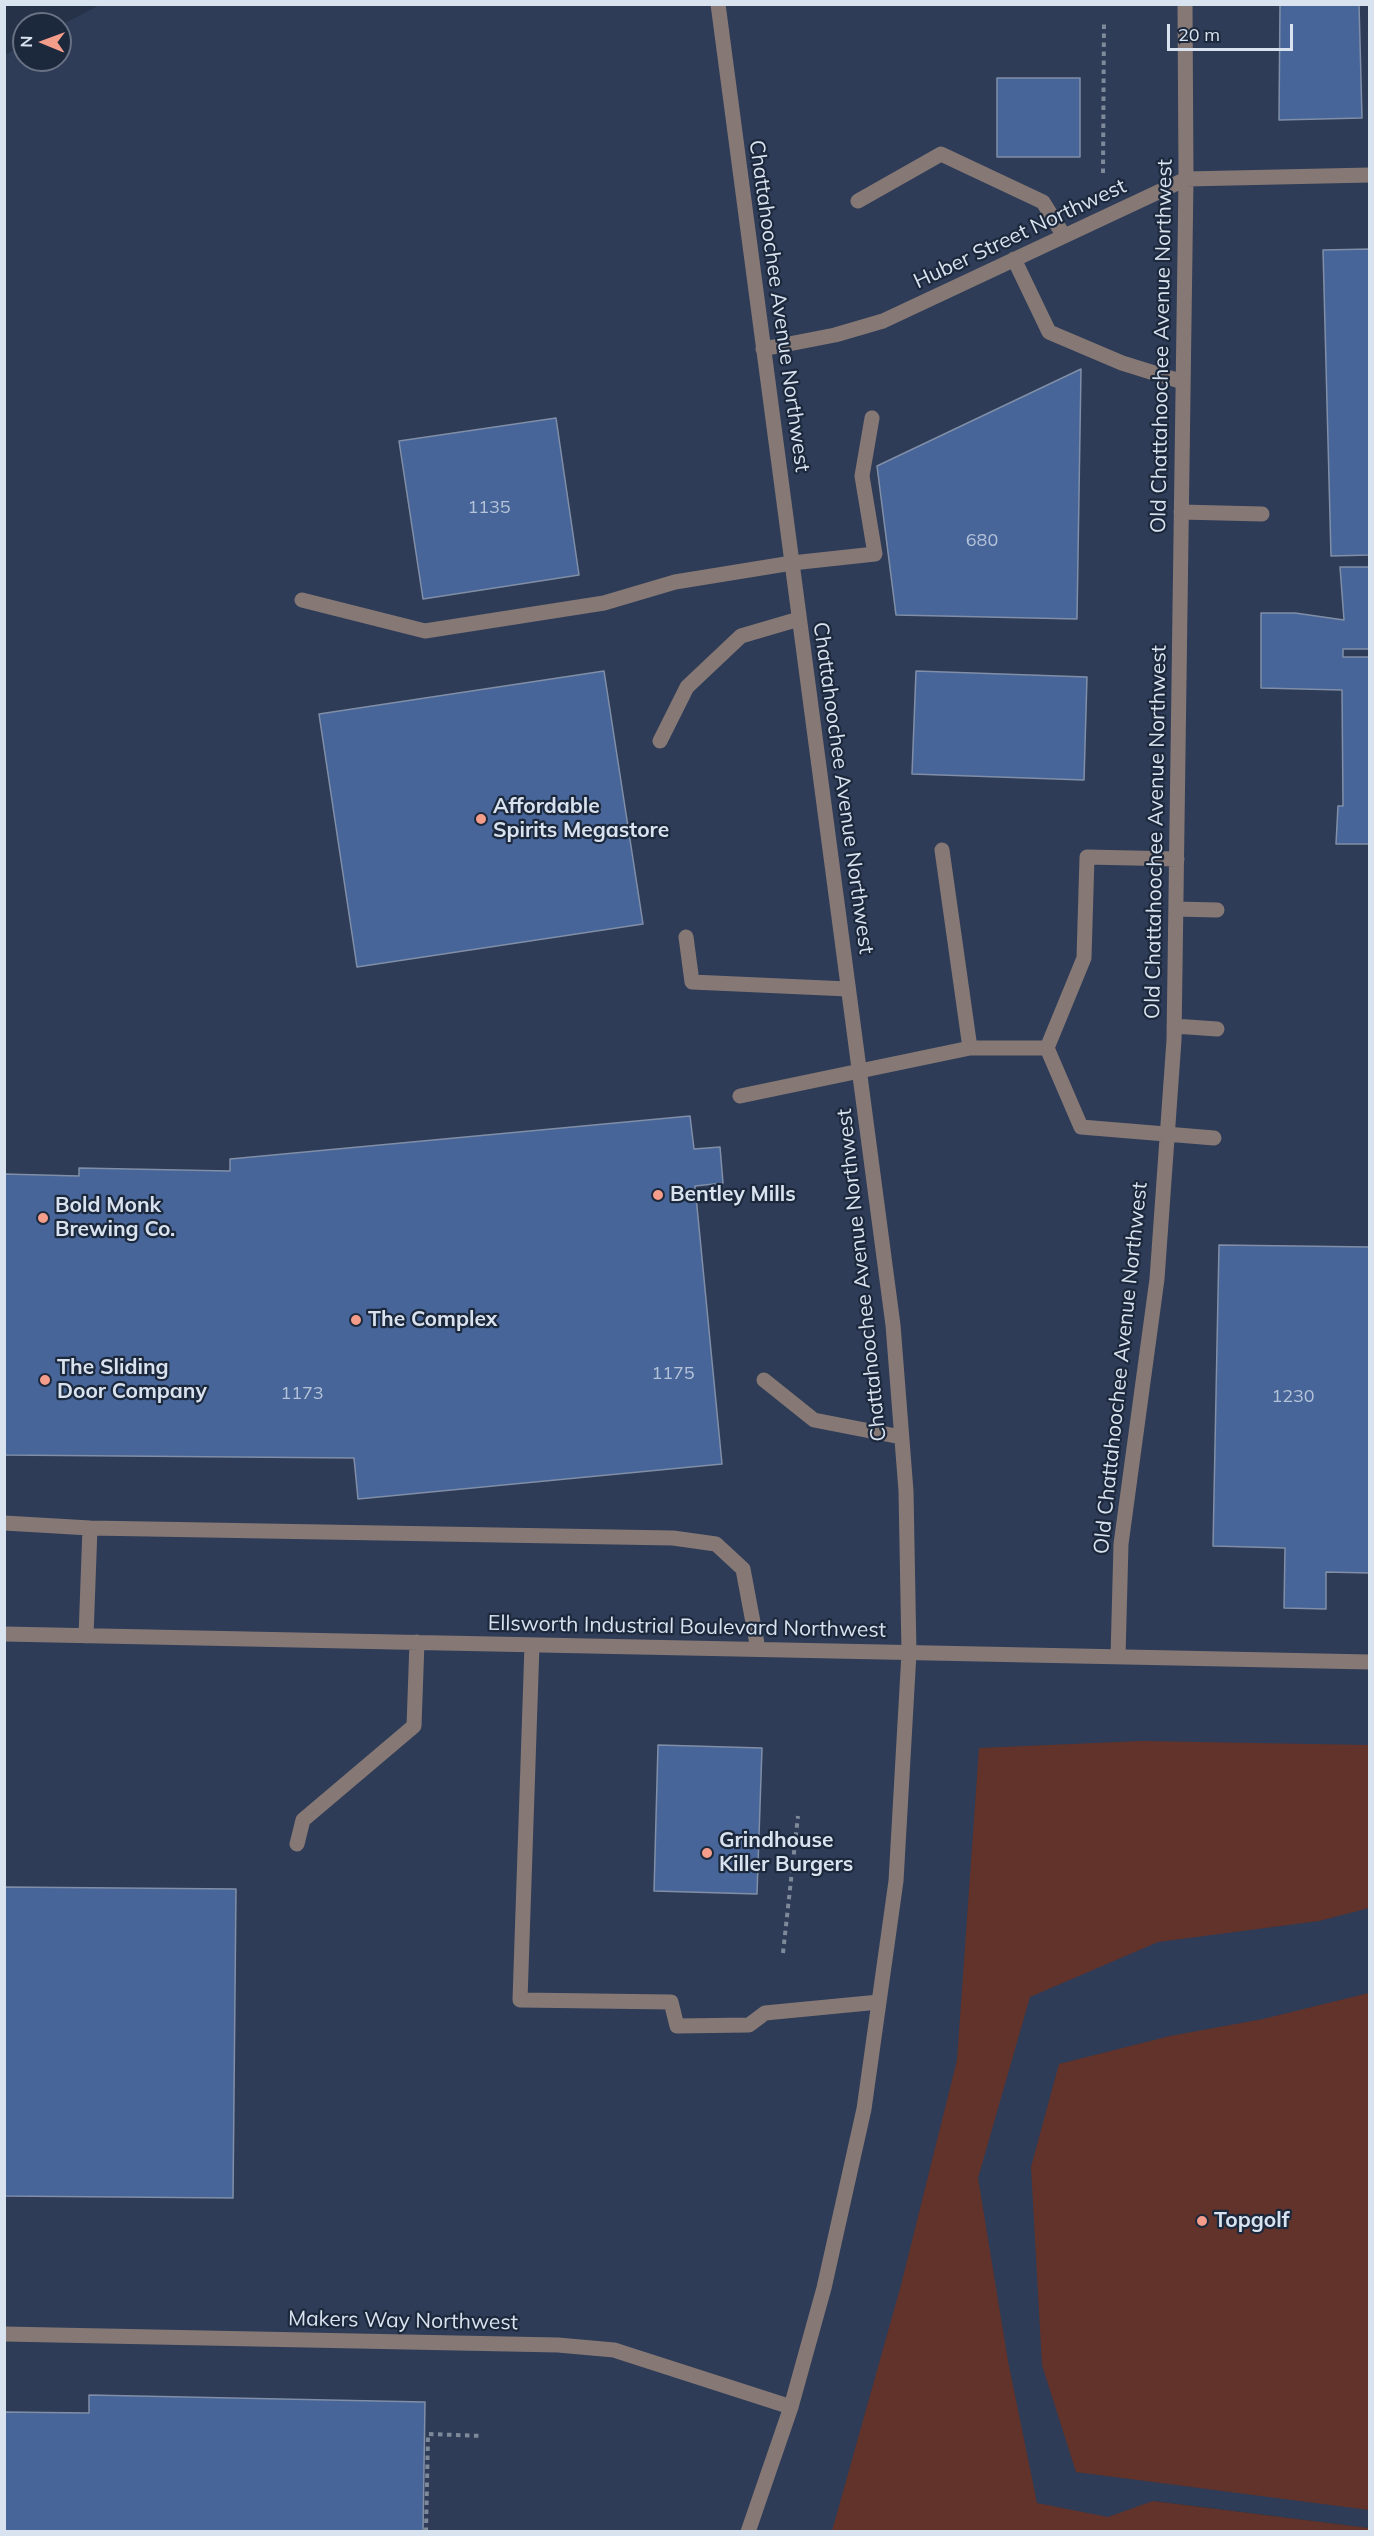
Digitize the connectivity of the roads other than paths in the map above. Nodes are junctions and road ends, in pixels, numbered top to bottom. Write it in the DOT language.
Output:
graph roads {
  1 [pos="718,4"];
  2 [pos="1185,4"];
  3 [pos="1370,175"];
  4 [pos="1186,179"];
  5 [pos="858,201"];
  6 [pos="1064,236"];
  7 [pos="1014,260"];
  8 [pos="763,349"];
  9 [pos="1183,382"];
  10 [pos="872,417"];
  11 [pos="1181,512"];
  12 [pos="1262,514"];
  13 [pos="792,563"];
  14 [pos="302,600"];
  15 [pos="799,619"];
  16 [pos="660,741"];
  17 [pos="942,850"];
  18 [pos="1177,859"];
  19 [pos="1176,909"];
  20 [pos="1217,910"];
  21 [pos="687,937"];
  22 [pos="848,989"];
  23 [pos="1174,1026"];
  24 [pos="1217,1029"];
  25 [pos="970,1048"];
  26 [pos="1047,1048"];
  27 [pos="859,1069"];
  28 [pos="740,1096"];
  29 [pos="1167,1135"];
  30 [pos="1214,1138"];
  31 [pos="764,1380"];
  32 [pos="902,1437"];
  33 [pos="4,1523"];
  34 [pos="90,1528"];
  35 [pos="4,1634"];
  36 [pos="86,1636"];
  37 [pos="417,1642"];
  38 [pos="531,1645"];
  39 [pos="758,1649"];
  40 [pos="909,1653"];
  41 [pos="1118,1657"];
  42 [pos="1370,1662"];
  43 [pos="297,1844"];
  44 [pos="879,2002"];
  45 [pos="4,2334"];
  46 [pos="791,2407"];
  47 [pos="748,2532"];
  1 -- 8 [label="street, Chattahoochee Avenue Northwest"];
  2 -- 4 [label="street, Old Chattahoochee Avenue Northwest"];
  3 -- 4 [label="street, Huber Street Northwest"];
  4 -- 6 [label="street, Huber Street Northwest"];
  4 -- 9 [label="street, Old Chattahoochee Avenue Northwest"];
  5 -- 6 [label="street"];
  6 -- 7 [label="street, Huber Street Northwest"];
  7 -- 8 [label="street, Huber Street Northwest"];
  7 -- 9 [label="street"];
  8 -- 13 [label="street, Chattahoochee Avenue Northwest"];
  9 -- 11 [label="street, Old Chattahoochee Avenue Northwest"];
  10 -- 13 [label="street"];
  11 -- 12 [label="street"];
  11 -- 18 [label="street, Old Chattahoochee Avenue Northwest"];
  13 -- 14 [label="street"];
  13 -- 15 [label="street, Chattahoochee Avenue Northwest"];
  15 -- 16 [label="street"];
  15 -- 22 [label="street, Chattahoochee Avenue Northwest"];
  17 -- 25 [label="street"];
  18 -- 19 [label="street, Old Chattahoochee Avenue Northwest"];
  18 -- 26 [label="street"];
  19 -- 20 [label="street"];
  19 -- 23 [label="street, Old Chattahoochee Avenue Northwest"];
  21 -- 22 [label="street"];
  22 -- 27 [label="street, Chattahoochee Avenue Northwest"];
  23 -- 24 [label="street"];
  23 -- 29 [label="street, Old Chattahoochee Avenue Northwest"];
  25 -- 26 [label="street"];
  25 -- 27 [label="street"];
  26 -- 29 [label="street"];
  27 -- 28 [label="street"];
  27 -- 32 [label="street, Chattahoochee Avenue Northwest"];
  29 -- 30 [label="street"];
  29 -- 41 [label="street, Old Chattahoochee Avenue Northwest"];
  31 -- 32 [label="street"];
  32 -- 40 [label="street, Chattahoochee Avenue Northwest"];
  33 -- 34 [label="street"];
  34 -- 36 [label="street"];
  34 -- 39 [label="street"];
  35 -- 36 [label="street, Ellsworth Industrial Boulevard Northwest"];
  36 -- 37 [label="street, Ellsworth Industrial Boulevard Northwest"];
  37 -- 38 [label="street, Ellsworth Industrial Boulevard Northwest"];
  37 -- 43 [label="street"];
  38 -- 39 [label="street, Ellsworth Industrial Boulevard Northwest"];
  38 -- 44 [label="street"];
  39 -- 40 [label="street, Ellsworth Industrial Boulevard Northwest"];
  40 -- 41 [label="street, Ellsworth Industrial Boulevard Northwest"];
  40 -- 44 [label="street, Chattahoochee Avenue Northwest"];
  41 -- 42 [label="street, Ellsworth Industrial Boulevard Northwest"];
  44 -- 46 [label="street, Chattahoochee Avenue Northwest"];
  45 -- 46 [label="street, Makers Way Northwest"];
  46 -- 47 [label="street, Chattahoochee Avenue Northwest"];
}
